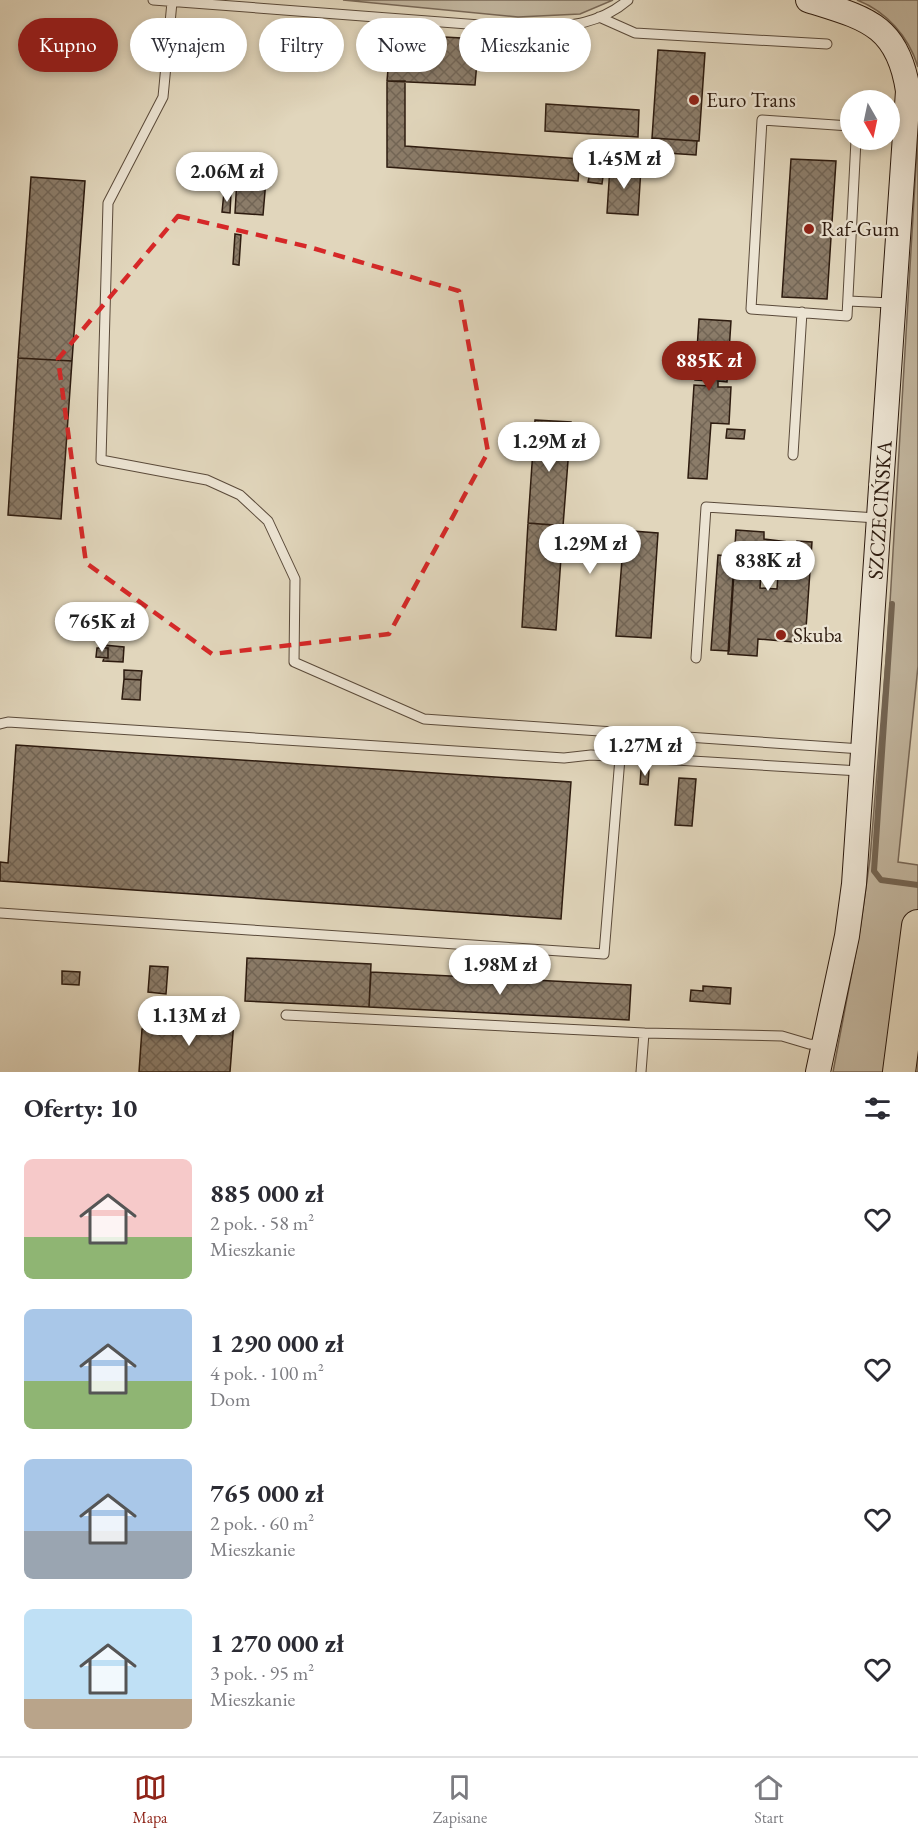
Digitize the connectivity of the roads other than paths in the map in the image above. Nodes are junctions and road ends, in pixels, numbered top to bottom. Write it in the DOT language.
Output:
graph roads {
  1 [pos="153,0"];
  2 [pos="628,0"];
  3 [pos="808,0"];
  4 [pos="172,2"];
  5 [pos="242,4"];
  6 [pos="600,17"];
  7 [pos="827,44"];
  8 [pos="840,125"];
  9 [pos="856,150"];
  10 [pos="849,301"];
  11 [pos="894,303"];
  12 [pos="802,312"];
  13 [pos="793,455"];
  14 [pos="880,518"];
  15 [pos="696,658"];
  16 [pos="0,724"];
  17 [pos="620,758"];
  18 [pos="863,760"];
  19 [pos="0,913"];
  20 [pos="918,926"];
  21 [pos="286,1015"];
  22 [pos="644,1033"];
  23 [pos="824,1045"];
  24 [pos="641,1072"];
  25 [pos="818,1072"];
  26 [pos="899,1072"];
  1 -- 4 [label="lane"];
  2 -- 6 [label="lane"];
  3 -- 11 [label="street, SZCZECIŃSKA"];
  4 -- 5 [label="lane"];
  4 -- 18 [label="lane"];
  5 -- 6 [label="lane"];
  6 -- 7 [label="lane"];
  8 -- 12 [label="lane"];
  9 -- 10 [label="lane"];
  10 -- 11 [label="lane"];
  10 -- 12 [label="lane"];
  11 -- 14 [label="street, SZCZECIŃSKA"];
  12 -- 13 [label="lane"];
  14 -- 15 [label="lane"];
  14 -- 18 [label="street, SZCZECIŃSKA"];
  16 -- 17 [label="lane"];
  17 -- 18 [label="lane"];
  17 -- 19 [label="lane"];
  18 -- 23 [label="street, SZCZECIŃSKA"];
  20 -- 26 [label="highway"];
  21 -- 22 [label="lane"];
  22 -- 23 [label="lane"];
  22 -- 24 [label="lane"];
  23 -- 25 [label="street, SZCZECIŃSKA"];
}
